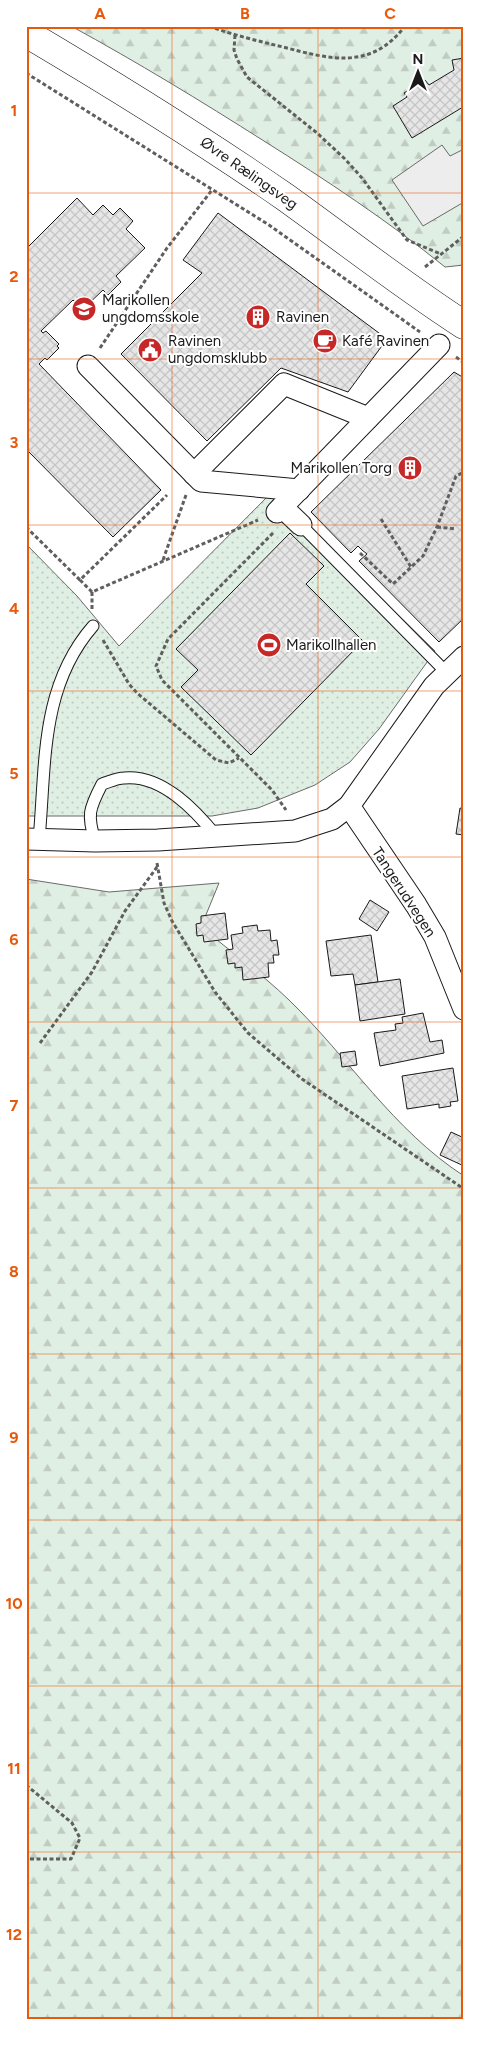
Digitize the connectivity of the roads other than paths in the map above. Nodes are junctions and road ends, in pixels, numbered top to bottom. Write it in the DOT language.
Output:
graph roads {
  1 [pos="26,33"];
  2 [pos="464,324"];
  3 [pos="439,345"];
  4 [pos="88,366"];
  5 [pos="368,418"];
  6 [pos="194,474"];
  7 [pos="298,490"];
  8 [pos="288,515"];
  9 [pos="93,626"];
  10 [pos="464,657"];
  11 [pos="446,672"];
  12 [pos="349,806"];
  13 [pos="217,837"];
  14 [pos="33,840"];
  15 [pos="95,841"];
  16 [pos="464,1009"];
  1 -- 2 [label="main road, Øvre Rælingsveg"];
  3 -- 5 [label="street"];
  4 -- 6 [label="street"];
  5 -- 6 [label="street"];
  5 -- 7 [label="street"];
  6 -- 7 [label="street"];
  7 -- 8 [label="street"];
  8 -- 11 [label="lane"];
  9 -- 14 [label="lane"];
  10 -- 11 [label="street"];
  11 -- 12 [label="street"];
  12 -- 13 [label="street"];
  12 -- 16 [label="street, Tangerudvegen"];
  13 -- 15 [label="street"];
  13 -- 15 [label="lane"];
  14 -- 15 [label="street"];
}
